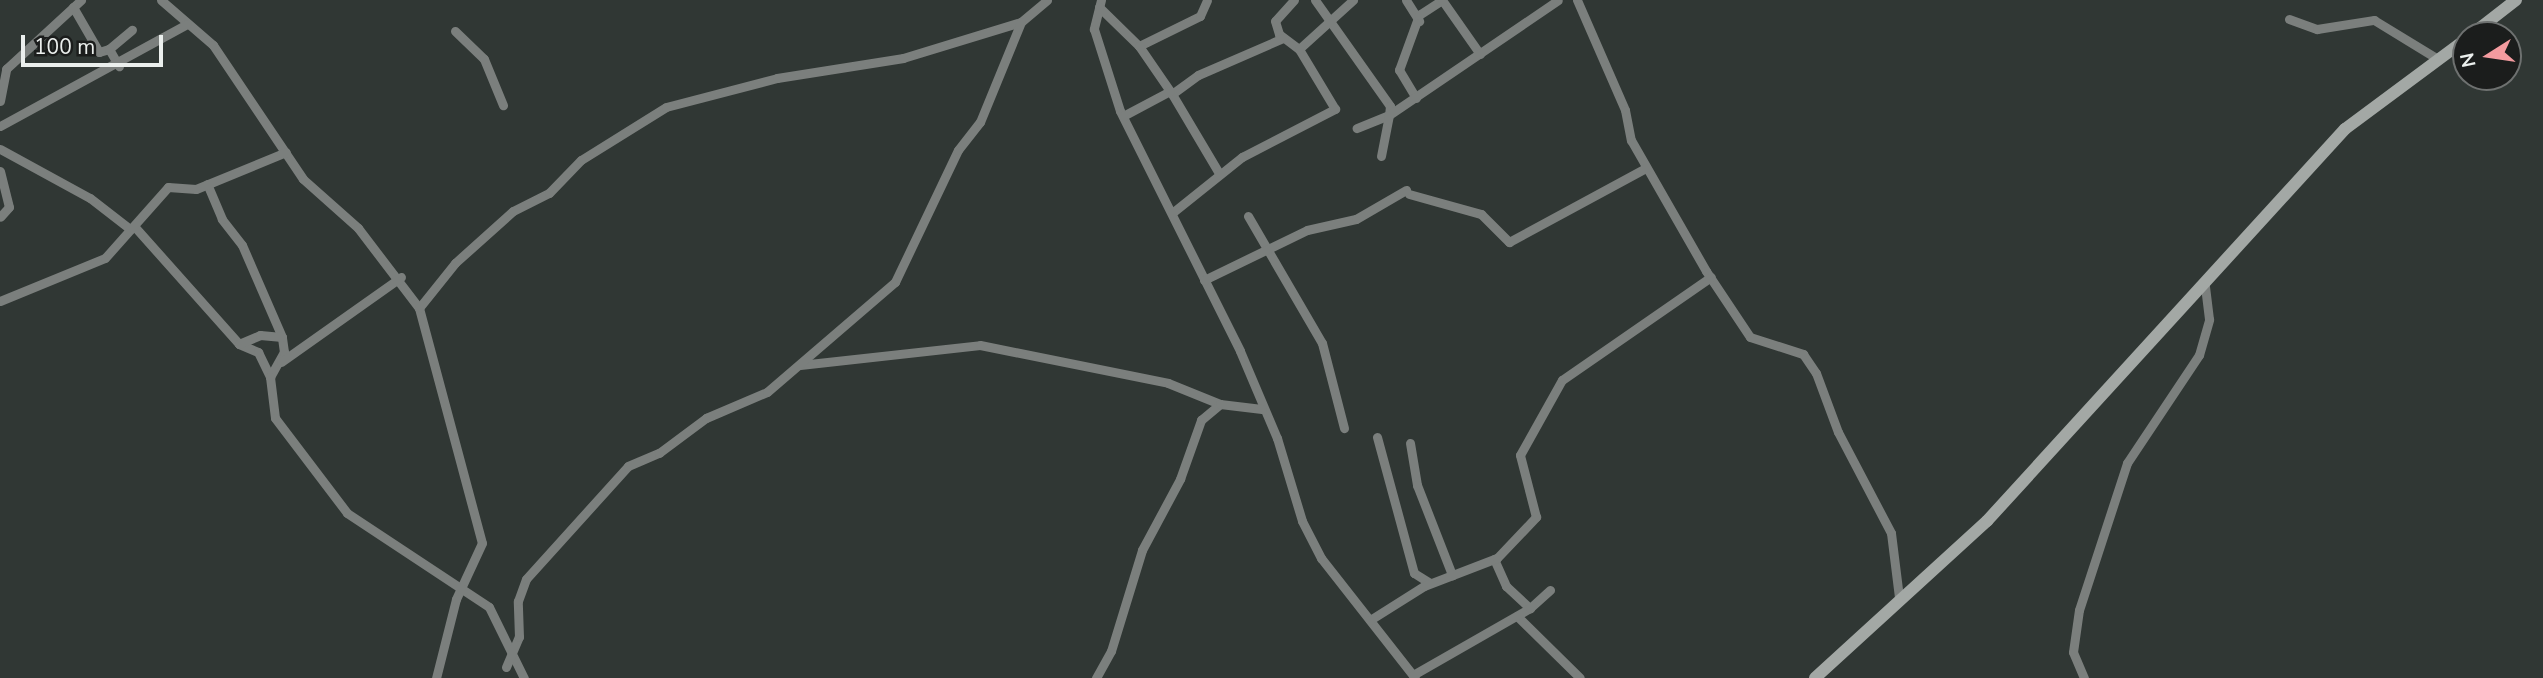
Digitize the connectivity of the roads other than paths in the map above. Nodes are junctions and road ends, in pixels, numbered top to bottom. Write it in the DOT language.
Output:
graph roads {
  1 [pos="81,0"];
  2 [pos="161,0"];
  3 [pos="1047,0"];
  4 [pos="1207,0"];
  5 [pos="1294,0"];
  6 [pos="1315,0"];
  7 [pos="1353,0"];
  8 [pos="1406,0"];
  9 [pos="1558,0"];
  10 [pos="1577,0"];
  11 [pos="2516,0"];
  12 [pos="1100,4"];
  13 [pos="73,7"];
  14 [pos="1328,19"];
  15 [pos="2290,19"];
  16 [pos="1419,21"];
  17 [pos="2489,21"];
  18 [pos="1021,22"];
  19 [pos="187,24"];
  20 [pos="132,30"];
  21 [pos="455,31"];
  22 [pos="1283,38"];
  23 [pos="1139,46"];
  24 [pos="1299,48"];
  25 [pos="109,49"];
  26 [pos="2452,49"];
  27 [pos="1480,54"];
  28 [pos="2438,59"];
  29 [pos="119,66"];
  30 [pos="1171,92"];
  31 [pos="1416,98"];
  32 [pos="0,101"];
  33 [pos="503,105"];
  34 [pos="1389,115"];
  35 [pos="1123,116"];
  36 [pos="0,126"];
  37 [pos="1356,128"];
  38 [pos="0,149"];
  39 [pos="286,152"];
  40 [pos="1381,156"];
  41 [pos="1646,168"];
  42 [pos="0,171"];
  43 [pos="1219,173"];
  44 [pos="207,184"];
  45 [pos="1172,213"];
  46 [pos="1248,216"];
  47 [pos="0,217"];
  48 [pos="134,224"];
  49 [pos="1264,248"];
  50 [pos="401,277"];
  51 [pos="1710,277"];
  52 [pos="1205,280"];
  53 [pos="2204,281"];
  54 [pos="0,301"];
  55 [pos="419,308"];
  56 [pos="282,337"];
  57 [pos="239,344"];
  58 [pos="281,362"];
  59 [pos="798,366"];
  60 [pos="270,377"];
  61 [pos="1220,404"];
  62 [pos="1262,409"];
  63 [pos="1345,428"];
  64 [pos="1377,436"];
  65 [pos="1410,443"];
  66 [pos="1494,559"];
  67 [pos="1452,575"];
  68 [pos="1430,583"];
  69 [pos="460,590"];
  70 [pos="1550,590"];
  71 [pos="1899,597"];
  72 [pos="1530,608"];
  73 [pos="1517,616"];
  74 [pos="1370,620"];
  75 [pos="512,656"];
  76 [pos="506,667"];
  77 [pos="523,674"];
  78 [pos="1414,676"];
  79 [pos="436,678"];
  80 [pos="503,678"];
  81 [pos="1096,678"];
  82 [pos="1580,678"];
  83 [pos="1815,678"];
  84 [pos="2084,678"];
  1 -- 13 [label="street"];
  2 -- 19 [label="street"];
  3 -- 18 [label="street"];
  4 -- 23 [label="street"];
  5 -- 22 [label="street"];
  6 -- 14 [label="street"];
  7 -- 14 [label="street"];
  8 -- 16 [label="street"];
  9 -- 27 [label="street"];
  10 -- 41 [label="street"];
  11 -- 17 [label="main road"];
  12 -- 23 [label="street"];
  12 -- 35 [label="street"];
  13 -- 25 [label="street"];
  13 -- 32 [label="street"];
  14 -- 24 [label="street"];
  14 -- 34 [label="street"];
  15 -- 28 [label="street"];
  16 -- 27 [label="street"];
  16 -- 31 [label="street"];
  18 -- 55 [label="street"];
  18 -- 59 [label="street"];
  19 -- 29 [label="street"];
  19 -- 39 [label="street"];
  20 -- 25 [label="street"];
  21 -- 33 [label="street"];
  22 -- 24 [label="street"];
  22 -- 30 [label="street"];
  23 -- 30 [label="street"];
  24 -- 43 [label="street"];
  25 -- 29 [label="street"];
  26 -- 28 [label="main road"];
  27 -- 31 [label="street"];
  28 -- 53 [label="main road"];
  29 -- 36 [label="street"];
  30 -- 35 [label="street"];
  30 -- 43 [label="street"];
  31 -- 34 [label="street"];
  34 -- 37 [label="street"];
  34 -- 40 [label="street"];
  35 -- 45 [label="street"];
  38 -- 48 [label="street"];
  39 -- 44 [label="street"];
  39 -- 50 [label="street"];
  41 -- 49 [label="street"];
  41 -- 51 [label="street"];
  42 -- 47 [label="street"];
  43 -- 45 [label="street"];
  44 -- 48 [label="street"];
  44 -- 56 [label="street"];
  45 -- 52 [label="street"];
  46 -- 49 [label="street"];
  48 -- 54 [label="street"];
  48 -- 57 [label="street"];
  49 -- 52 [label="street"];
  49 -- 63 [label="street"];
  50 -- 55 [label="street"];
  50 -- 58 [label="street"];
  51 -- 66 [label="street"];
  51 -- 71 [label="street"];
  52 -- 62 [label="street"];
  53 -- 71 [label="main road"];
  53 -- 84 [label="street"];
  55 -- 69 [label="street"];
  56 -- 57 [label="street"];
  56 -- 58 [label="street"];
  57 -- 60 [label="street"];
  58 -- 60 [label="street"];
  59 -- 61 [label="street"];
  59 -- 75 [label="street"];
  60 -- 69 [label="street"];
  61 -- 62 [label="street"];
  61 -- 81 [label="street"];
  62 -- 74 [label="street"];
  64 -- 68 [label="street"];
  65 -- 67 [label="street"];
  66 -- 67 [label="street"];
  66 -- 72 [label="street"];
  67 -- 68 [label="street"];
  68 -- 74 [label="street"];
  69 -- 75 [label="street"];
  69 -- 79 [label="street"];
  70 -- 72 [label="street"];
  71 -- 83 [label="main road"];
  72 -- 73 [label="street"];
  73 -- 78 [label="street"];
  73 -- 82 [label="street"];
  74 -- 78 [label="street"];
  75 -- 76 [label="street"];
  75 -- 77 [label="street"];
  76 -- 77 [label="street"];
  76 -- 80 [label="street"];
}
